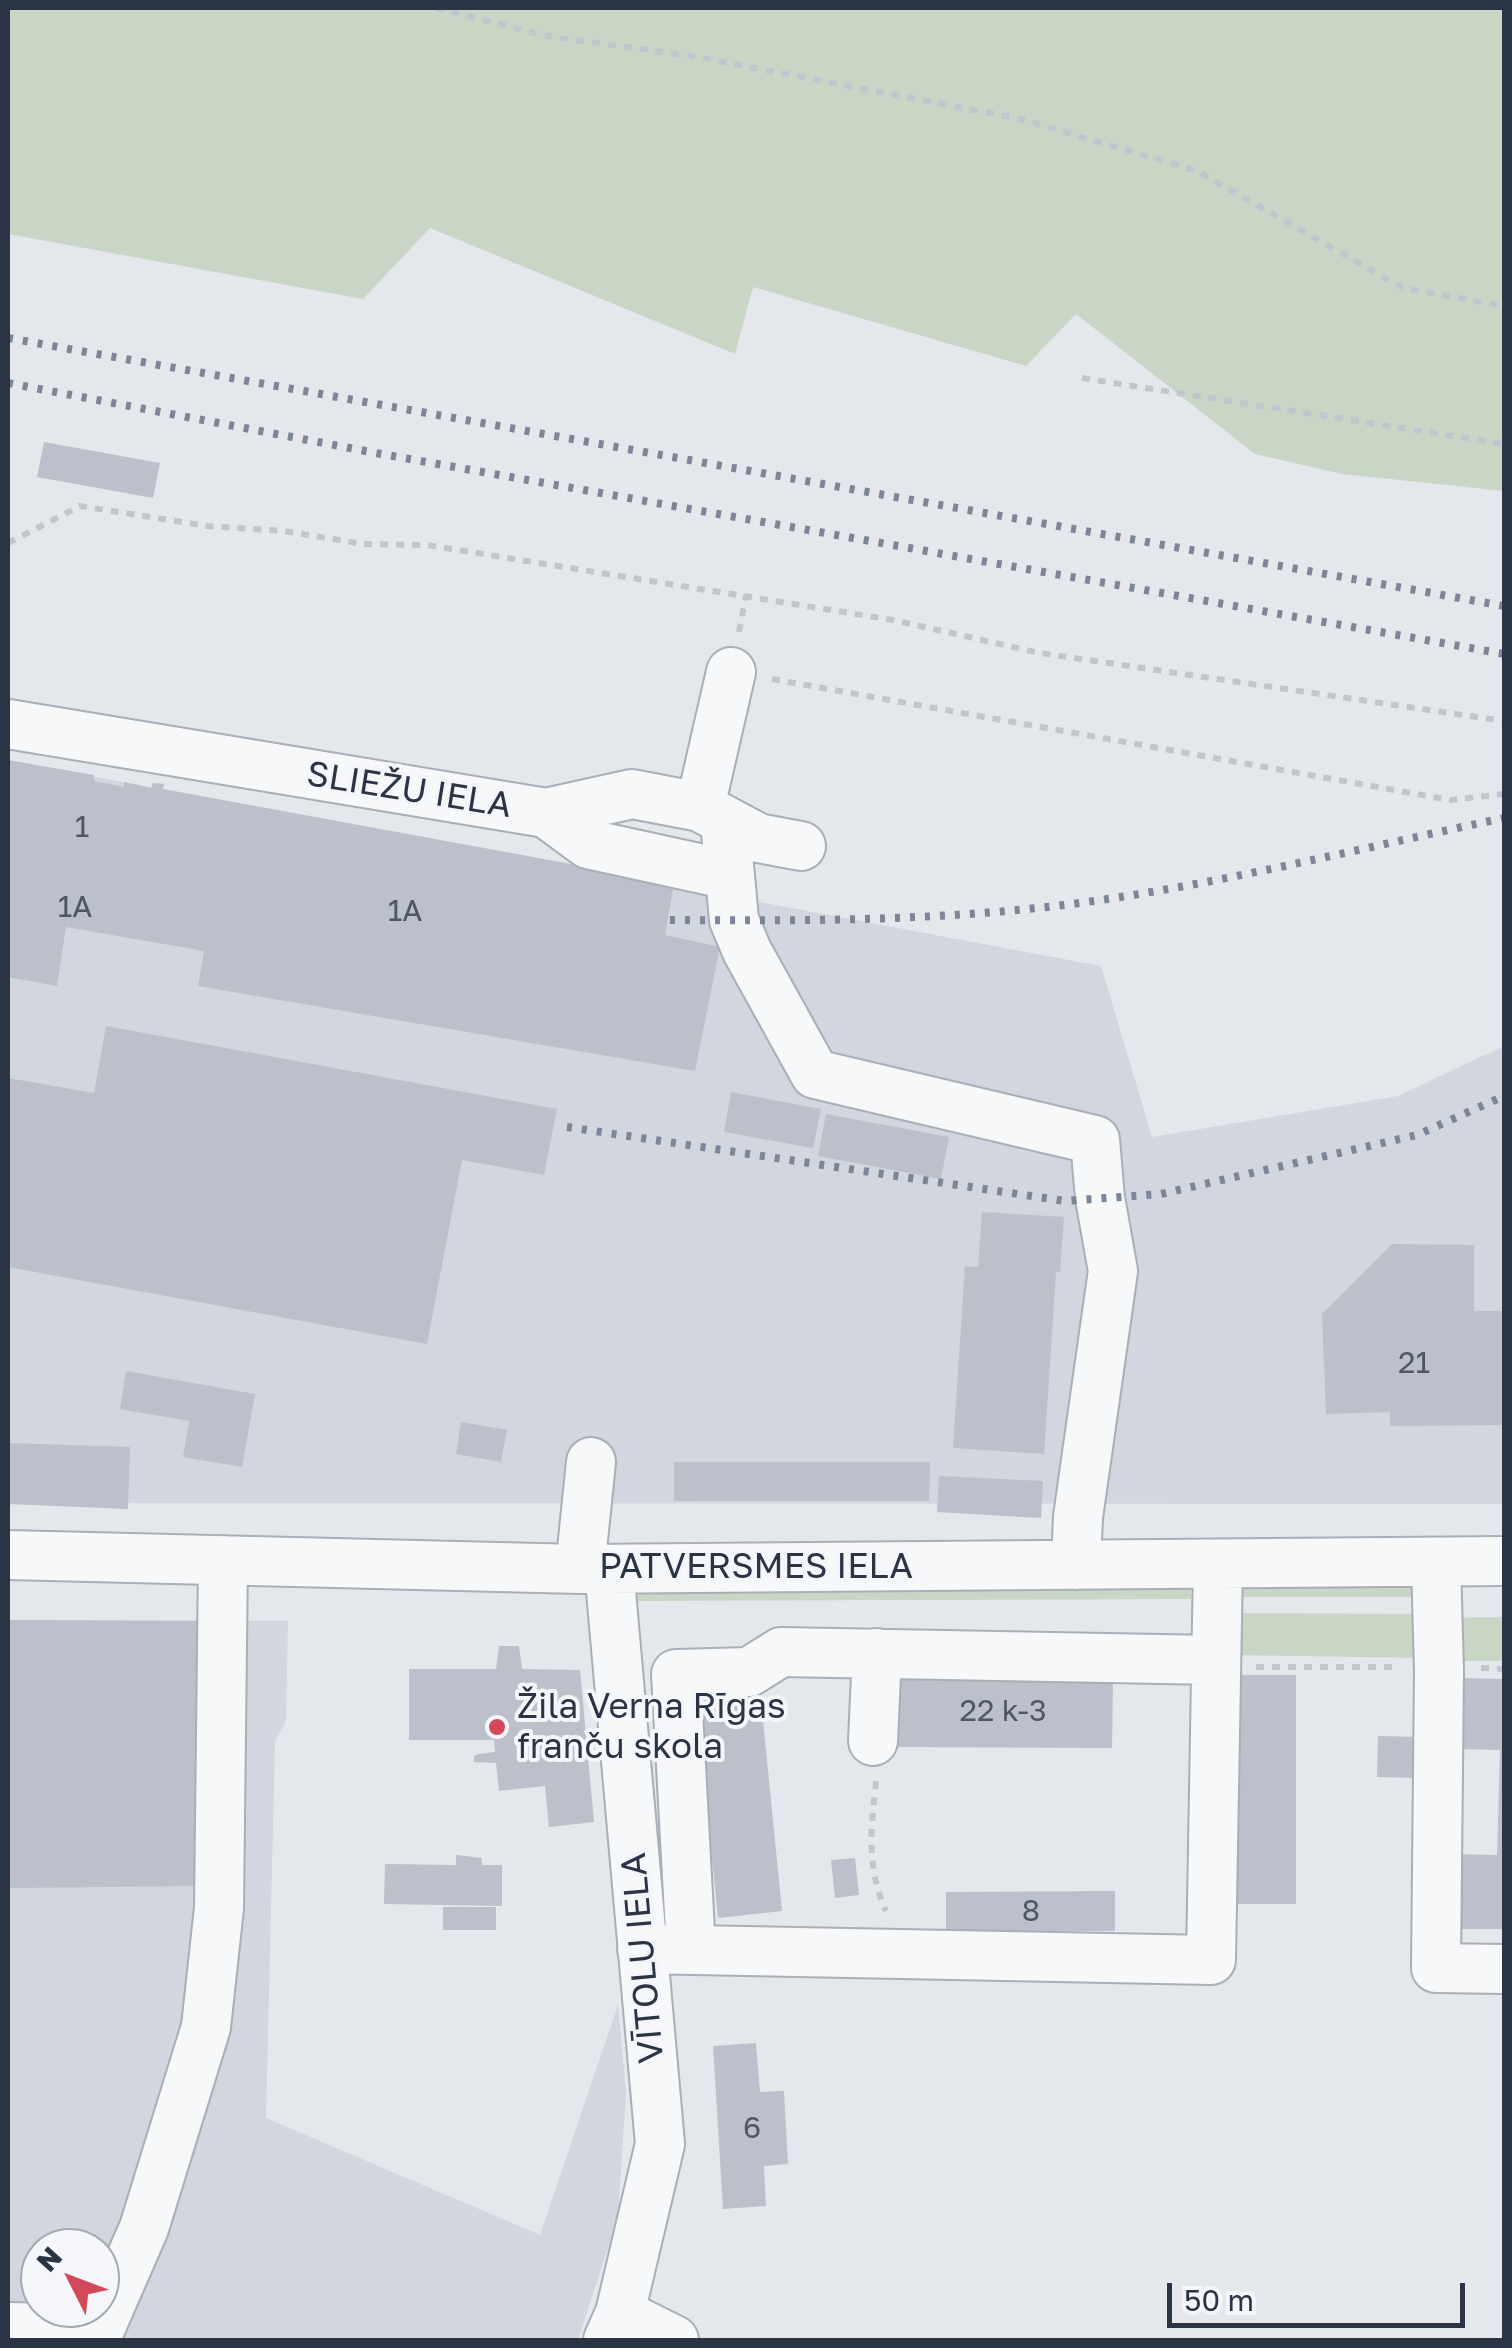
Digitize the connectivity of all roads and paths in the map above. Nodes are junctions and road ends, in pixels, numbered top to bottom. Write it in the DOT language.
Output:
graph roads {
  1 [pos="436,8"];
  2 [pos="1504,306"];
  3 [pos="1082,378"];
  4 [pos="1504,444"];
  5 [pos="8,542"];
  6 [pos="731,672"];
  7 [pos="1504,721"];
  8 [pos="8,724"];
  9 [pos="1504,794"];
  10 [pos="546,813"];
  11 [pos="713,814"];
  12 [pos="802,846"];
  13 [pos="730,876"];
  14 [pos="590,1462"];
  15 [pos="15,1542"];
  16 [pos="223,1560"];
  17 [pos="1504,1561"];
  18 [pos="1436,1562"];
  19 [pos="1218,1564"];
  20 [pos="1076,1565"];
  21 [pos="594,1569"];
  22 [pos="877,1653"];
  23 [pos="1216,1663"];
  24 [pos="1439,1668"];
  25 [pos="1504,1669"];
  26 [pos="873,1742"];
  27 [pos="642,1950"];
  28 [pos="692,1950"];
  29 [pos="904,1954"];
  30 [pos="1504,1969"];
  31 [pos="8,2327"];
  32 [pos="614,2327"];
  33 [pos="674,2340"];
  1 -- 2 [label="path"];
  3 -- 4 [label="path"];
  5 -- 7 [label="path"];
  6 -- 9 [label="path"];
  6 -- 11 [label="street"];
  8 -- 10 [label="street, SLIEŽU IELA"];
  10 -- 11 [label="street, SLIEŽU IELA"];
  10 -- 13 [label="street"];
  11 -- 12 [label="street, SLIEŽU IELA"];
  11 -- 13 [label="street"];
  13 -- 20 [label="street"];
  14 -- 21 [label="street, VĪTOLU IELA"];
  15 -- 16 [label="street, PATVERSMES IELA"];
  16 -- 21 [label="street, PATVERSMES IELA"];
  16 -- 31 [label="street"];
  17 -- 18 [label="street, PATVERSMES IELA"];
  18 -- 19 [label="street, PATVERSMES IELA"];
  18 -- 24 [label="street"];
  19 -- 20 [label="street, PATVERSMES IELA"];
  19 -- 23 [label="street"];
  20 -- 21 [label="street, PATVERSMES IELA"];
  21 -- 27 [label="street, VĪTOLU IELA"];
  22 -- 23 [label="street"];
  22 -- 26 [label="street"];
  22 -- 28 [label="street"];
  23 -- 24 [label="path"];
  23 -- 29 [label="street"];
  24 -- 25 [label="path"];
  24 -- 30 [label="street"];
  26 -- 29 [label="path"];
  27 -- 28 [label="street"];
  27 -- 32 [label="street, VĪTOLU IELA"];
  28 -- 29 [label="street"];
  32 -- 33 [label="street"];
}
